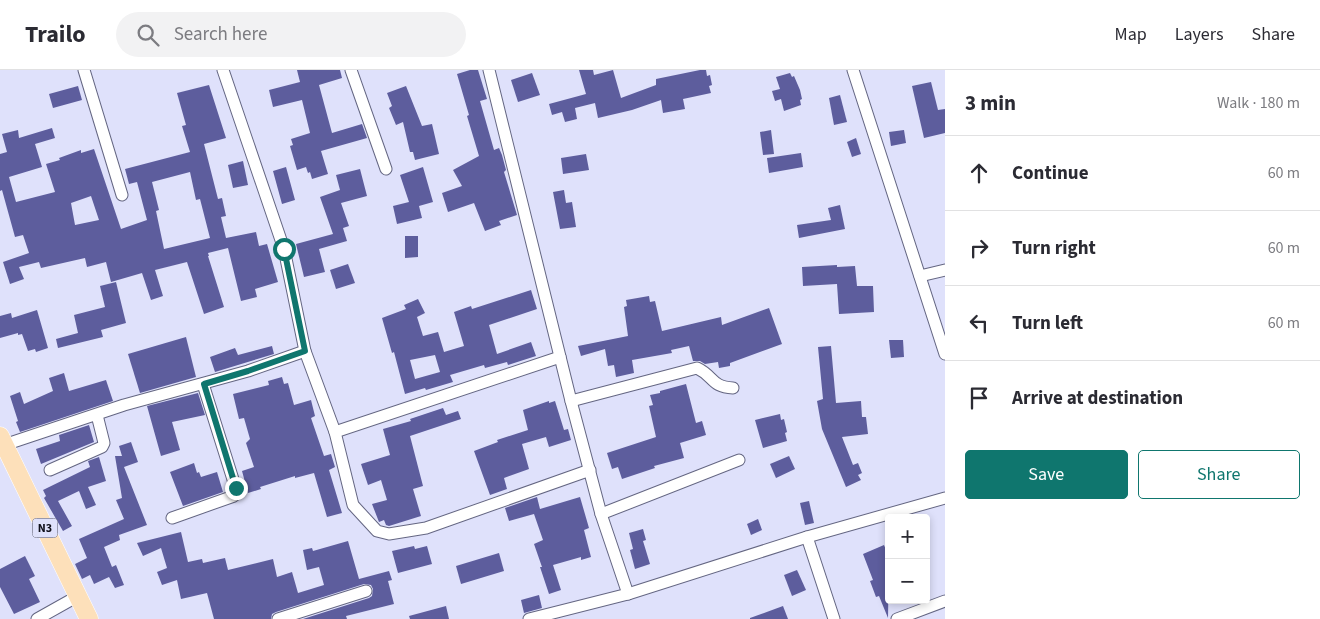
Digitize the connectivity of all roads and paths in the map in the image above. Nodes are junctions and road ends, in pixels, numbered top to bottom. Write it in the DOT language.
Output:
graph roads {
  1 [pos="84,70"];
  2 [pos="223,70"];
  3 [pos="351,70"];
  4 [pos="489,70"];
  5 [pos="853,70"];
  6 [pos="386,168"];
  7 [pos="122,195"];
  8 [pos="945,270"];
  9 [pos="920,276"];
  10 [pos="305,351"];
  11 [pos="945,354"];
  12 [pos="560,357"];
  13 [pos="204,384"];
  14 [pos="733,388"];
  15 [pos="571,401"];
  16 [pos="96,415"];
  17 [pos="335,432"];
  18 [pos="2,441"];
  19 [pos="739,460"];
  20 [pos="50,470"];
  21 [pos="590,470"];
  22 [pos="945,498"];
  23 [pos="601,514"];
  24 [pos="172,518"];
  25 [pos="807,537"];
  26 [pos="366,591"];
  27 [pos="628,594"];
  28 [pos="78,596"];
  29 [pos="945,601"];
  30 [pos="37,619"];
  31 [pos="89,619"];
  32 [pos="278,619"];
  33 [pos="530,619"];
  34 [pos="834,619"];
  35 [pos="897,619"];
  1 -- 7 [label="street"];
  2 -- 10 [label="street"];
  3 -- 6 [label="street"];
  4 -- 12 [label="street"];
  5 -- 9 [label="street"];
  8 -- 9 [label="street"];
  9 -- 11 [label="street"];
  10 -- 13 [label="street"];
  10 -- 17 [label="street"];
  12 -- 15 [label="street"];
  12 -- 17 [label="street"];
  13 -- 16 [label="street"];
  13 -- 24 [label="street"];
  14 -- 15 [label="street"];
  15 -- 21 [label="street"];
  16 -- 18 [label="street"];
  16 -- 20 [label="street"];
  17 -- 21 [label="street"];
  18 -- 28 [label="main road, N3"];
  19 -- 23 [label="street"];
  21 -- 23 [label="street"];
  22 -- 25 [label="street"];
  23 -- 27 [label="street"];
  25 -- 27 [label="street"];
  25 -- 34 [label="street"];
  26 -- 32 [label="street"];
  27 -- 33 [label="street"];
  28 -- 30 [label="street"];
  28 -- 31 [label="main road, N3"];
  29 -- 35 [label="street"];
}
